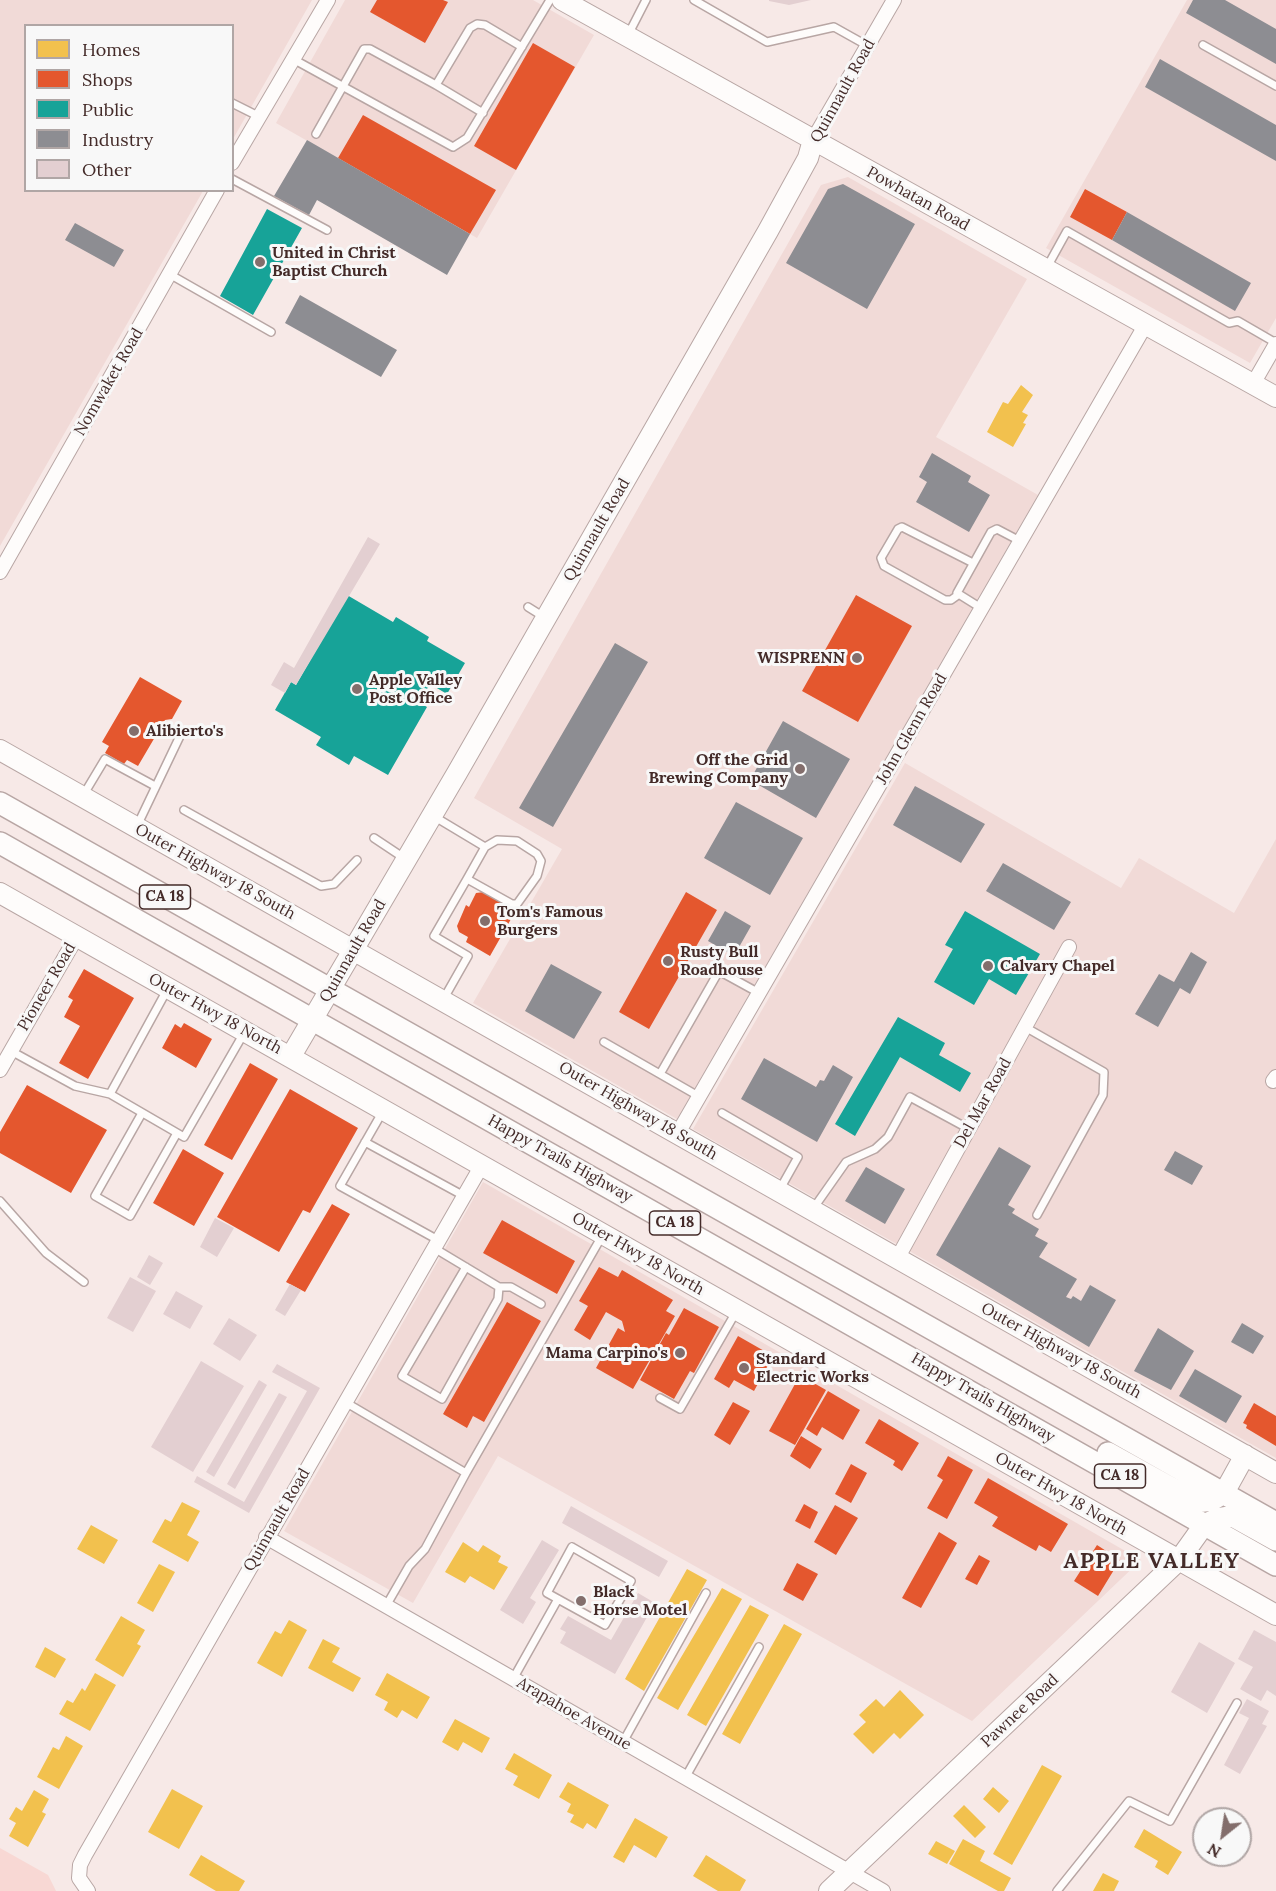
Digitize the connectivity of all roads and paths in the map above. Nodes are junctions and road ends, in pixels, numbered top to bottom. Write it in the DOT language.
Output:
graph roads {
  1 [pos="328,0"];
  2 [pos="550,0"];
  3 [pos="562,0"];
  4 [pos="646,0"];
  5 [pos="694,0"];
  6 [pos="894,0"];
  7 [pos="627,36"];
  8 [pos="1203,45"];
  9 [pos="868,46"];
  10 [pos="522,47"];
  11 [pos="293,59"];
  12 [pos="436,85"];
  13 [pos="342,86"];
  14 [pos="1276,86"];
  15 [pos="234,104"];
  16 [pos="483,112"];
  17 [pos="260,117"];
  18 [pos="316,134"];
  19 [pos="813,140"];
  20 [pos="234,160"];
  21 [pos="234,180"];
  22 [pos="216,192"];
  23 [pos="327,230"];
  24 [pos="1046,271"];
  25 [pos="171,275"];
  26 [pos="1146,324"];
  27 [pos="271,332"];
  28 [pos="1276,344"];
  29 [pos="1253,384"];
  30 [pos="1276,397"];
  31 [pos="1020,541"];
  32 [pos="973,563"];
  33 [pos="0,572"];
  34 [pos="958,596"];
  35 [pos="528,608"];
  36 [pos="981,608"];
  37 [pos="546,618"];
  38 [pos="180,736"];
  39 [pos="0,750"];
  40 [pos="154,786"];
  41 [pos="82,796"];
  42 [pos="0,803"];
  43 [pos="184,810"];
  44 [pos="432,815"];
  45 [pos="137,827"];
  46 [pos="374,838"];
  47 [pos="0,843"];
  48 [pos="485,847"];
  49 [pos="357,860"];
  50 [pos="407,860"];
  51 [pos="467,879"];
  52 [pos="0,893"];
  53 [pos="76,936"];
  54 [pos="1069,947"];
  55 [pos="354,950"];
  56 [pos="169,987"];
  57 [pos="331,990"];
  58 [pos="759,993"];
  59 [pos="443,1000"];
  60 [pos="313,1019"];
  61 [pos="1025,1028"];
  62 [pos="245,1030"];
  63 [pos="604,1042"];
  64 [pos="11,1051"];
  65 [pos="291,1056"];
  66 [pos="0,1070"];
  67 [pos="660,1074"];
  68 [pos="110,1094"];
  69 [pos="700,1097"];
  70 [pos="384,1109"];
  71 [pos="142,1113"];
  72 [pos="722,1113"];
  73 [pos="969,1130"];
  74 [pos="177,1133"];
  75 [pos="678,1133"];
  76 [pos="365,1142"];
  77 [pos="482,1165"];
  78 [pos="779,1191"];
  79 [pos="464,1196"];
  80 [pos="0,1201"];
  81 [pos="812,1210"];
  82 [pos="1037,1215"];
  83 [pos="604,1234"];
  84 [pos="436,1244"];
  85 [pos="897,1259"];
  86 [pos="466,1267"];
  87 [pos="84,1282"];
  88 [pos="499,1287"];
  89 [pos="542,1304"];
  90 [pos="737,1310"];
  91 [pos="660,1398"];
  92 [pos="345,1402"];
  93 [pos="1036,1428"];
  94 [pos="1245,1455"];
  95 [pos="466,1473"];
  96 [pos="1276,1473"];
  97 [pos="1224,1493"];
  98 [pos="1276,1523"];
  99 [pos="1204,1525"];
  100 [pos="266,1537"];
  101 [pos="1276,1540"];
  102 [pos="1179,1560"];
  103 [pos="1276,1565"];
  104 [pos="705,1593"];
  105 [pos="558,1599"];
  106 [pos="387,1606"];
  107 [pos="1276,1615"];
  108 [pos="759,1647"];
  109 [pos="513,1679"];
  110 [pos="1237,1703"];
  111 [pos="623,1742"];
  112 [pos="685,1778"];
  113 [pos="850,1872"];
  114 [pos="88,1891"];
  115 [pos="829,1891"];
  116 [pos="883,1891"];
  117 [pos="1057,1891"];
  1 -- 11 [label="street"];
  2 -- 10 [label="lane"];
  3 -- 7 [label="street, Powhatan Road"];
  4 -- 7 [label="lane"];
  5 -- 9 [label="lane"];
  6 -- 9 [label="street, Quinnault Road"];
  7 -- 19 [label="street, Powhatan Road"];
  8 -- 14 [label="lane"];
  9 -- 19 [label="street, Quinnault Road"];
  10 -- 12 [label="lane"];
  10 -- 16 [label="lane"];
  11 -- 13 [label="lane"];
  11 -- 17 [label="street"];
  12 -- 13 [label="lane"];
  12 -- 16 [label="lane"];
  13 -- 16 [label="lane"];
  13 -- 18 [label="lane"];
  15 -- 17 [label="lane"];
  17 -- 20 [label="street"];
  19 -- 24 [label="street, Powhatan Road"];
  19 -- 37 [label="street, Quinnault Road"];
  21 -- 23 [label="lane"];
  22 -- 25 [label="street, Nomwaket Road"];
  24 -- 26 [label="street, Powhatan Road"];
  24 -- 28 [label="lane"];
  25 -- 27 [label="lane"];
  25 -- 33 [label="street, Nomwaket Road"];
  26 -- 29 [label="street, Powhatan Road"];
  26 -- 31 [label="street, John Glenn Road"];
  28 -- 29 [label="street"];
  29 -- 30 [label="street, Powhatan Road"];
  31 -- 32 [label="lane"];
  31 -- 36 [label="street, John Glenn Road"];
  32 -- 34 [label="lane"];
  32 -- 34 [label="lane"];
  34 -- 36 [label="lane"];
  35 -- 37 [label="lane"];
  36 -- 58 [label="street, John Glenn Road"];
  37 -- 44 [label="street, Quinnault Road"];
  38 -- 40 [label="lane"];
  39 -- 41 [label="street, Outer Highway 18 South"];
  40 -- 41 [label="lane"];
  40 -- 45 [label="lane"];
  41 -- 45 [label="street, Outer Highway 18 South"];
  42 -- 57 [label="main road, CA 18"];
  43 -- 49 [label="lane"];
  44 -- 48 [label="lane"];
  44 -- 50 [label="street, Quinnault Road"];
  45 -- 55 [label="street, Outer Highway 18 South"];
  46 -- 50 [label="lane"];
  47 -- 60 [label="main road, Happy Trails Highway / CA 18"];
  48 -- 51 [label="lane"];
  48 -- 51 [label="lane"];
  50 -- 55 [label="street, Quinnault Road"];
  51 -- 59 [label="lane"];
  52 -- 53 [label="street, Outer Hwy 18 North"];
  53 -- 56 [label="street, Outer Hwy 18 North"];
  53 -- 64 [label="street, Pioneer Road"];
  54 -- 61 [label="street, Del Mar Road"];
  55 -- 57 [label="street, Quinnault Road"];
  55 -- 59 [label="street, Outer Highway 18 South"];
  56 -- 62 [label="street, Outer Hwy 18 North"];
  56 -- 68 [label="lane"];
  57 -- 60 [label="street, Quinnault Road"];
  57 -- 97 [label="main road, CA 18"];
  58 -- 67 [label="lane"];
  58 -- 69 [label="street, John Glenn Road"];
  59 -- 75 [label="street, Outer Highway 18 South"];
  60 -- 65 [label="street, Quinnault Road"];
  60 -- 93 [label="main road, Happy Trails Highway / CA 18"];
  61 -- 73 [label="street, Del Mar Road"];
  61 -- 82 [label="lane"];
  62 -- 65 [label="street, Outer Hwy 18 North"];
  62 -- 74 [label="lane"];
  63 -- 67 [label="lane"];
  64 -- 66 [label="street, Pioneer Road"];
  64 -- 68 [label="lane"];
  65 -- 70 [label="street, Outer Hwy 18 North"];
  67 -- 69 [label="lane"];
  68 -- 71 [label="lane"];
  69 -- 75 [label="street, John Glenn Road"];
  70 -- 76 [label="lane"];
  70 -- 77 [label="street, Outer Hwy 18 North"];
  71 -- 74 [label="lane"];
  71 -- 74 [label="lane"];
  72 -- 78 [label="lane"];
  73 -- 81 [label="lane"];
  73 -- 85 [label="street, Del Mar Road"];
  75 -- 78 [label="street, Outer Highway 18 South"];
  76 -- 79 [label="lane"];
  76 -- 84 [label="lane"];
  77 -- 79 [label="street, Quinnault Road"];
  77 -- 83 [label="street, Outer Hwy 18 North"];
  78 -- 81 [label="street, Outer Highway 18 South"];
  79 -- 84 [label="street, Quinnault Road"];
  80 -- 87 [label="lane"];
  81 -- 85 [label="street, Outer Highway 18 South"];
  83 -- 90 [label="street, Outer Hwy 18 North"];
  83 -- 95 [label="lane"];
  84 -- 86 [label="lane"];
  84 -- 92 [label="street, Quinnault Road"];
  85 -- 94 [label="street, Outer Highway 18 South"];
  86 -- 88 [label="lane"];
  86 -- 88 [label="lane"];
  88 -- 89 [label="lane"];
  90 -- 91 [label="lane"];
  90 -- 102 [label="street, Outer Hwy 18 North"];
  92 -- 95 [label="lane"];
  92 -- 100 [label="street, Quinnault Road"];
  93 -- 97 [label="main road"];
  93 -- 99 [label="main road, Happy Trails Highway / CA 18"];
  94 -- 96 [label="street, Outer Highway 18 South"];
  94 -- 97 [label="street"];
  95 -- 106 [label="lane"];
  97 -- 98 [label="main road, CA 18"];
  99 -- 101 [label="main road"];
  99 -- 102 [label="street, Pawnee Road"];
  99 -- 103 [label="main road, Happy Trails Highway / CA 18"];
  100 -- 106 [label="street, Arapahoe Avenue"];
  100 -- 114 [label="street, Quinnault Road"];
  102 -- 107 [label="street, Outer Hwy 18 North"];
  102 -- 113 [label="street, Pawnee Road"];
  104 -- 111 [label="lane"];
  105 -- 105 [label="lane"];
  105 -- 109 [label="lane"];
  106 -- 109 [label="street, Arapahoe Avenue"];
  108 -- 112 [label="lane"];
  109 -- 111 [label="street, Arapahoe Avenue"];
  110 -- 117 [label="lane"];
  111 -- 112 [label="street, Arapahoe Avenue"];
  112 -- 113 [label="street, Arapahoe Avenue"];
  113 -- 115 [label="street, Pawnee Road"];
  113 -- 116 [label="street, Arapahoe Avenue"];
}
